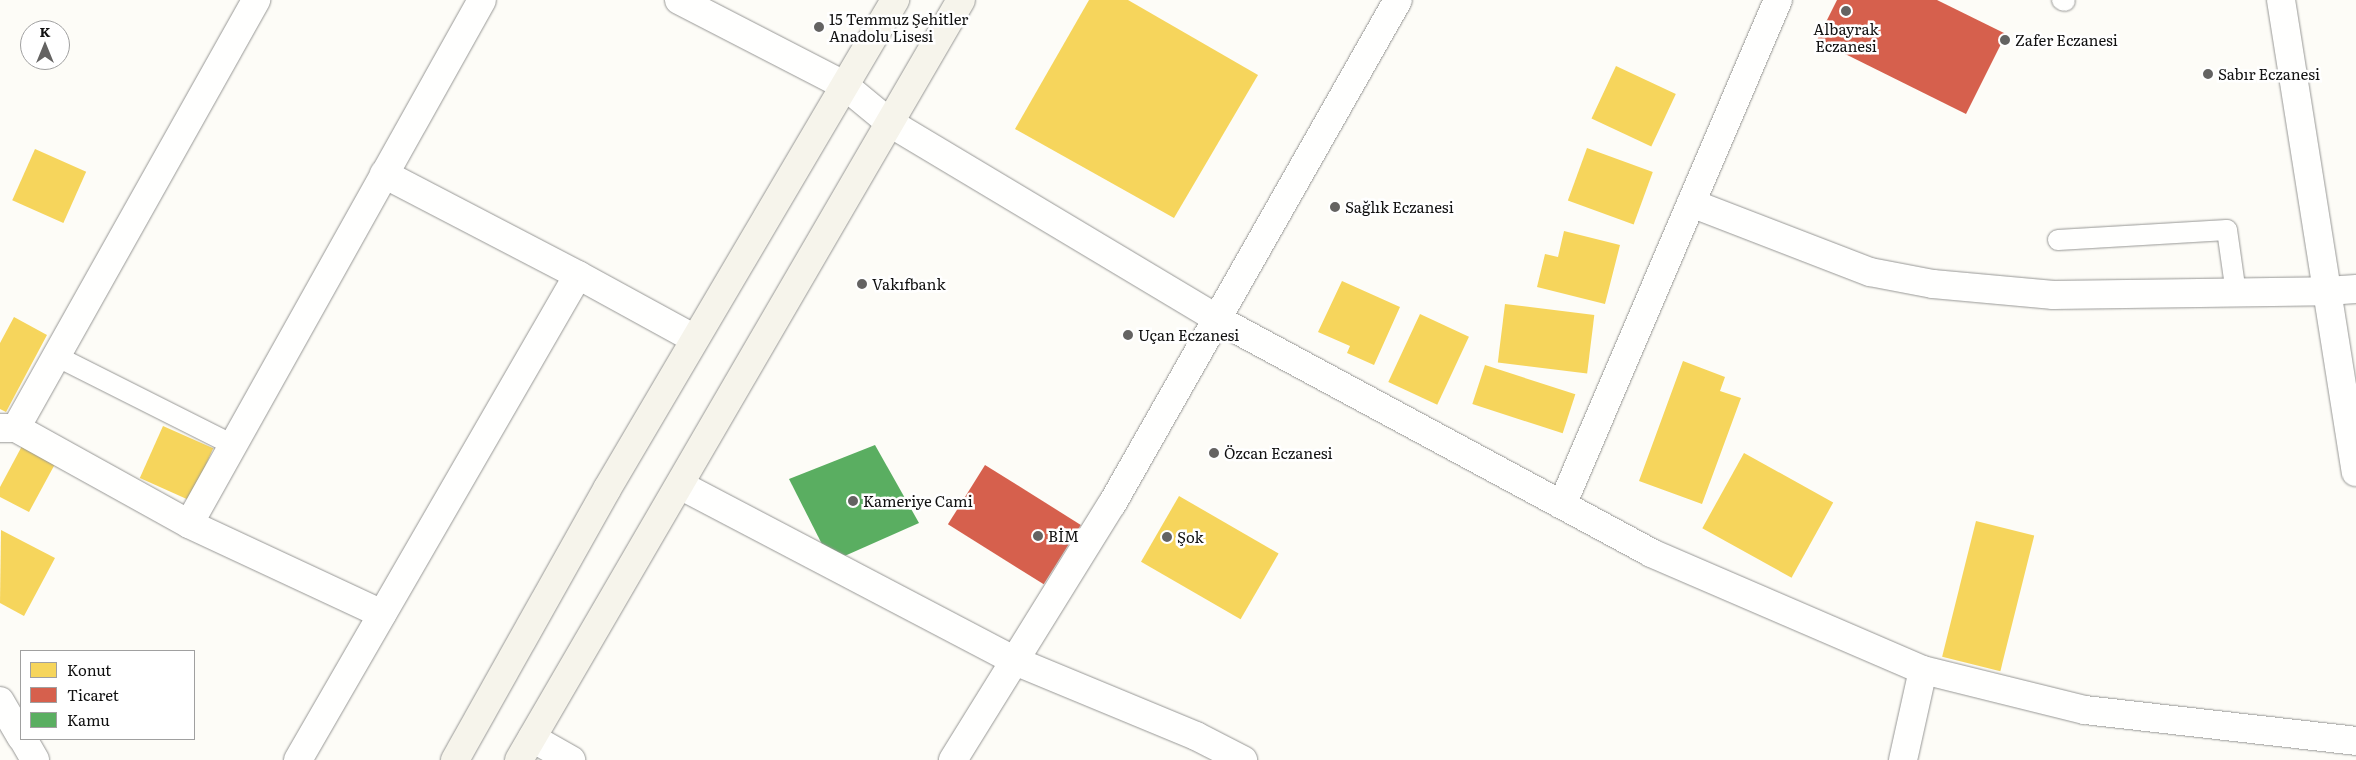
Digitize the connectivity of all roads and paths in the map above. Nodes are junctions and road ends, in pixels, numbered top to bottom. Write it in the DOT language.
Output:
graph roads {
  1 [pos="256,0"];
  2 [pos="482,0"];
  3 [pos="679,0"];
  4 [pos="895,0"];
  5 [pos="961,0"];
  6 [pos="1398,0"];
  7 [pos="1778,0"];
  8 [pos="2281,0"];
  9 [pos="844,85"];
  10 [pos="890,123"];
  11 [pos="384,174"];
  12 [pos="1691,203"];
  13 [pos="2058,240"];
  14 [pos="578,275"];
  15 [pos="2356,289"];
  16 [pos="2327,291"];
  17 [pos="2236,293"];
  18 [pos="1217,318"];
  19 [pos="695,339"];
  20 [pos="56,356"];
  21 [pos="8,428"];
  22 [pos="233,445"];
  23 [pos="2356,472"];
  24 [pos="680,485"];
  25 [pos="1562,505"];
  26 [pos="189,524"];
  27 [pos="382,614"];
  28 [pos="1015,661"];
  29 [pos="1923,670"];
  30 [pos="0,701"];
  31 [pos="20,735"];
  32 [pos="23,740"];
  33 [pos="2356,741"];
  34 [pos="526,749"];
  35 [pos="35,760"];
  36 [pos="298,760"];
  37 [pos="455,760"];
  38 [pos="571,760"];
  39 [pos="953,760"];
  40 [pos="1243,760"];
  41 [pos="1903,760"];
  1 -- 20 [label="street"];
  2 -- 11 [label="street"];
  3 -- 9 [label="street"];
  4 -- 9 [label="main road"];
  5 -- 10 [label="main road"];
  6 -- 18 [label="street"];
  7 -- 12 [label="street"];
  8 -- 16 [label="street"];
  9 -- 10 [label="street"];
  9 -- 19 [label="main road"];
  10 -- 18 [label="street"];
  10 -- 24 [label="main road"];
  11 -- 14 [label="street"];
  11 -- 22 [label="street"];
  12 -- 17 [label="street"];
  12 -- 25 [label="street"];
  13 -- 17 [label="lane"];
  14 -- 19 [label="street"];
  14 -- 27 [label="street"];
  15 -- 16 [label="street"];
  16 -- 17 [label="street"];
  16 -- 23 [label="street"];
  18 -- 25 [label="street"];
  18 -- 28 [label="street"];
  19 -- 37 [label="main road"];
  20 -- 21 [label="street"];
  20 -- 22 [label="lane"];
  21 -- 26 [label="street"];
  22 -- 26 [label="street"];
  24 -- 28 [label="street"];
  24 -- 34 [label="main road"];
  25 -- 29 [label="street"];
  26 -- 27 [label="street"];
  27 -- 36 [label="street"];
  28 -- 39 [label="street"];
  28 -- 40 [label="street"];
  29 -- 33 [label="street"];
  29 -- 41 [label="street"];
  30 -- 31 [label="street"];
  32 -- 35 [label="street"];
  34 -- 38 [label="street"];
}
